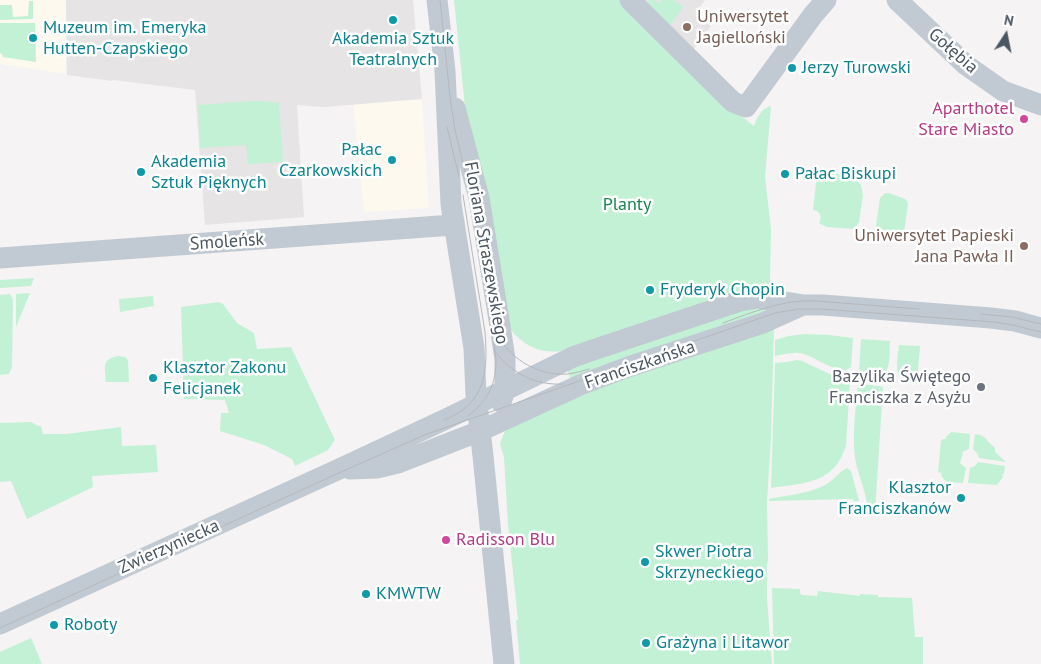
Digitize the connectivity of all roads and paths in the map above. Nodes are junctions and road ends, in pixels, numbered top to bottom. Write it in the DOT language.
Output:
graph roads {
  1 [pos="437,0"];
  2 [pos="630,0"];
  3 [pos="826,0"];
  4 [pos="897,0"];
  5 [pos="445,71"];
  6 [pos="1041,105"];
  7 [pos="453,225"];
  8 [pos="0,258"];
  9 [pos="803,305"];
  10 [pos="1041,328"];
  11 [pos="505,390"];
  12 [pos="477,403"];
  13 [pos="480,431"];
  14 [pos="338,470"];
  15 [pos="0,624"];
  16 [pos="504,664"];
  1 -- 5 [label="street, Floriana Straszewskiego"];
  2 -- 3 [label="street"];
  4 -- 6 [label="street, Gołębia"];
  5 -- 7 [label="street, Floriana Straszewskiego"];
  5 -- 11 [label="street, Floriana Straszewskiego"];
  7 -- 8 [label="street, Smoleńsk"];
  7 -- 12 [label="street, Floriana Straszewskiego"];
  9 -- 10 [label="street, Franciszkańska"];
  9 -- 11 [label="street, Franciszkańska"];
  9 -- 13 [label="street, Franciszkańska"];
  11 -- 12 [label="street, Franciszkańska"];
  11 -- 13 [label="street, Floriana Straszewskiego"];
  12 -- 13 [label="street, Floriana Straszewskiego"];
  12 -- 14 [label="street, Zwierzyniecka"];
  13 -- 14 [label="street, Zwierzyniecka"];
  13 -- 16 [label="street, Floriana Straszewskiego"];
  14 -- 15 [label="street, Zwierzyniecka"];
}
